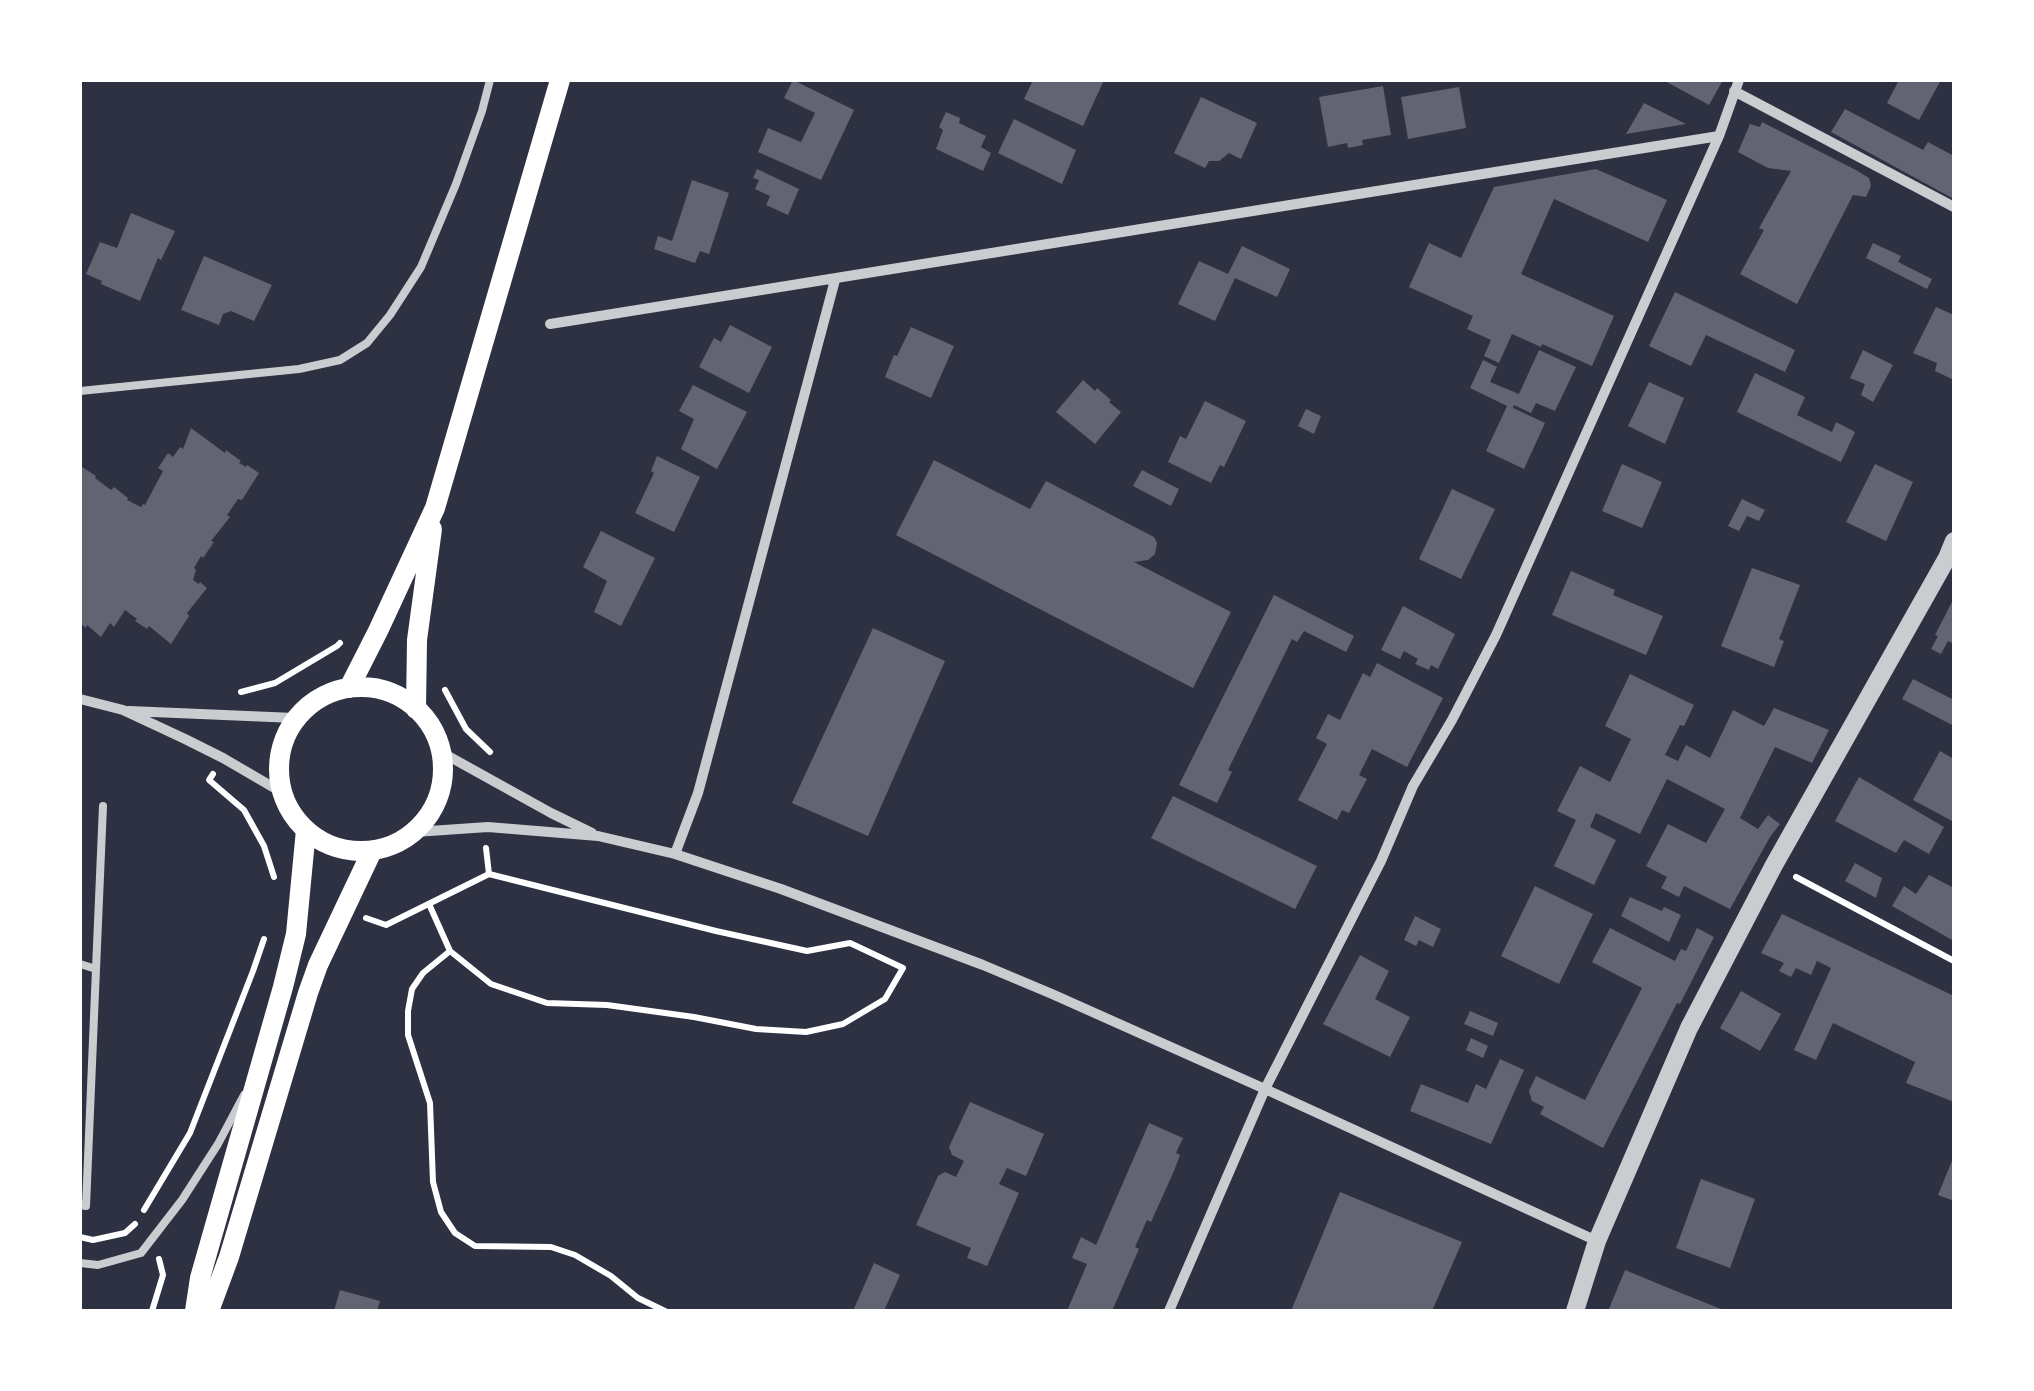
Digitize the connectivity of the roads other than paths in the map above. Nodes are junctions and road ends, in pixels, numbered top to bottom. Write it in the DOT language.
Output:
graph roads {
  1 [pos="490,80"];
  2 [pos="560,80"];
  3 [pos="1736,86"];
  4 [pos="1719,136"];
  5 [pos="1954,207"];
  6 [pos="834,280"];
  7 [pos="550,324"];
  8 [pos="80,391"];
  9 [pos="435,508"];
  10 [pos="1954,541"];
  11 [pos="349,688"];
  12 [pos="80,699"];
  13 [pos="416,709"];
  14 [pos="123,710"];
  15 [pos="295,718"];
  16 [pos="442,752"];
  17 [pos="282,793"];
  18 [pos="102,806"];
  19 [pos="306,830"];
  20 [pos="415,832"];
  21 [pos="598,836"];
  22 [pos="372,851"];
  23 [pos="675,854"];
  24 [pos="80,964"];
  25 [pos="96,969"];
  26 [pos="283,987"];
  27 [pos="80,1038"];
  28 [pos="92,1042"];
  29 [pos="1265,1089"];
  30 [pos="84,1132"];
  31 [pos="80,1205"];
  32 [pos="1597,1241"];
  33 [pos="80,1263"];
  34 [pos="195,1311"];
  35 [pos="208,1311"];
  36 [pos="1169,1311"];
  37 [pos="1574,1311"];
  1 -- 8 [label="lane"];
  2 -- 9 [label="main road"];
  3 -- 4 [label="street"];
  3 -- 5 [label="street"];
  4 -- 6 [label="street"];
  4 -- 29 [label="street"];
  6 -- 7 [label="street"];
  6 -- 23 [label="street"];
  9 -- 11 [label="main road"];
  9 -- 13 [label="main road"];
  10 -- 32 [label="street"];
  11 -- 13 [label="main road"];
  11 -- 15 [label="main road"];
  12 -- 14 [label="street"];
  13 -- 16 [label="main road"];
  14 -- 15 [label="street"];
  14 -- 17 [label="street"];
  15 -- 17 [label="main road"];
  16 -- 20 [label="main road"];
  16 -- 21 [label="street"];
  17 -- 19 [label="main road"];
  18 -- 25 [label="lane"];
  19 -- 22 [label="main road"];
  19 -- 26 [label="main road"];
  20 -- 21 [label="street"];
  20 -- 22 [label="main road"];
  21 -- 23 [label="street"];
  22 -- 35 [label="main road"];
  23 -- 29 [label="street"];
  24 -- 25 [label="lane"];
  25 -- 28 [label="lane"];
  26 -- 33 [label="lane"];
  26 -- 34 [label="main road"];
  27 -- 28 [label="lane"];
  28 -- 30 [label="lane"];
  29 -- 32 [label="street"];
  29 -- 36 [label="street"];
  30 -- 31 [label="lane"];
  32 -- 37 [label="street"];
}
